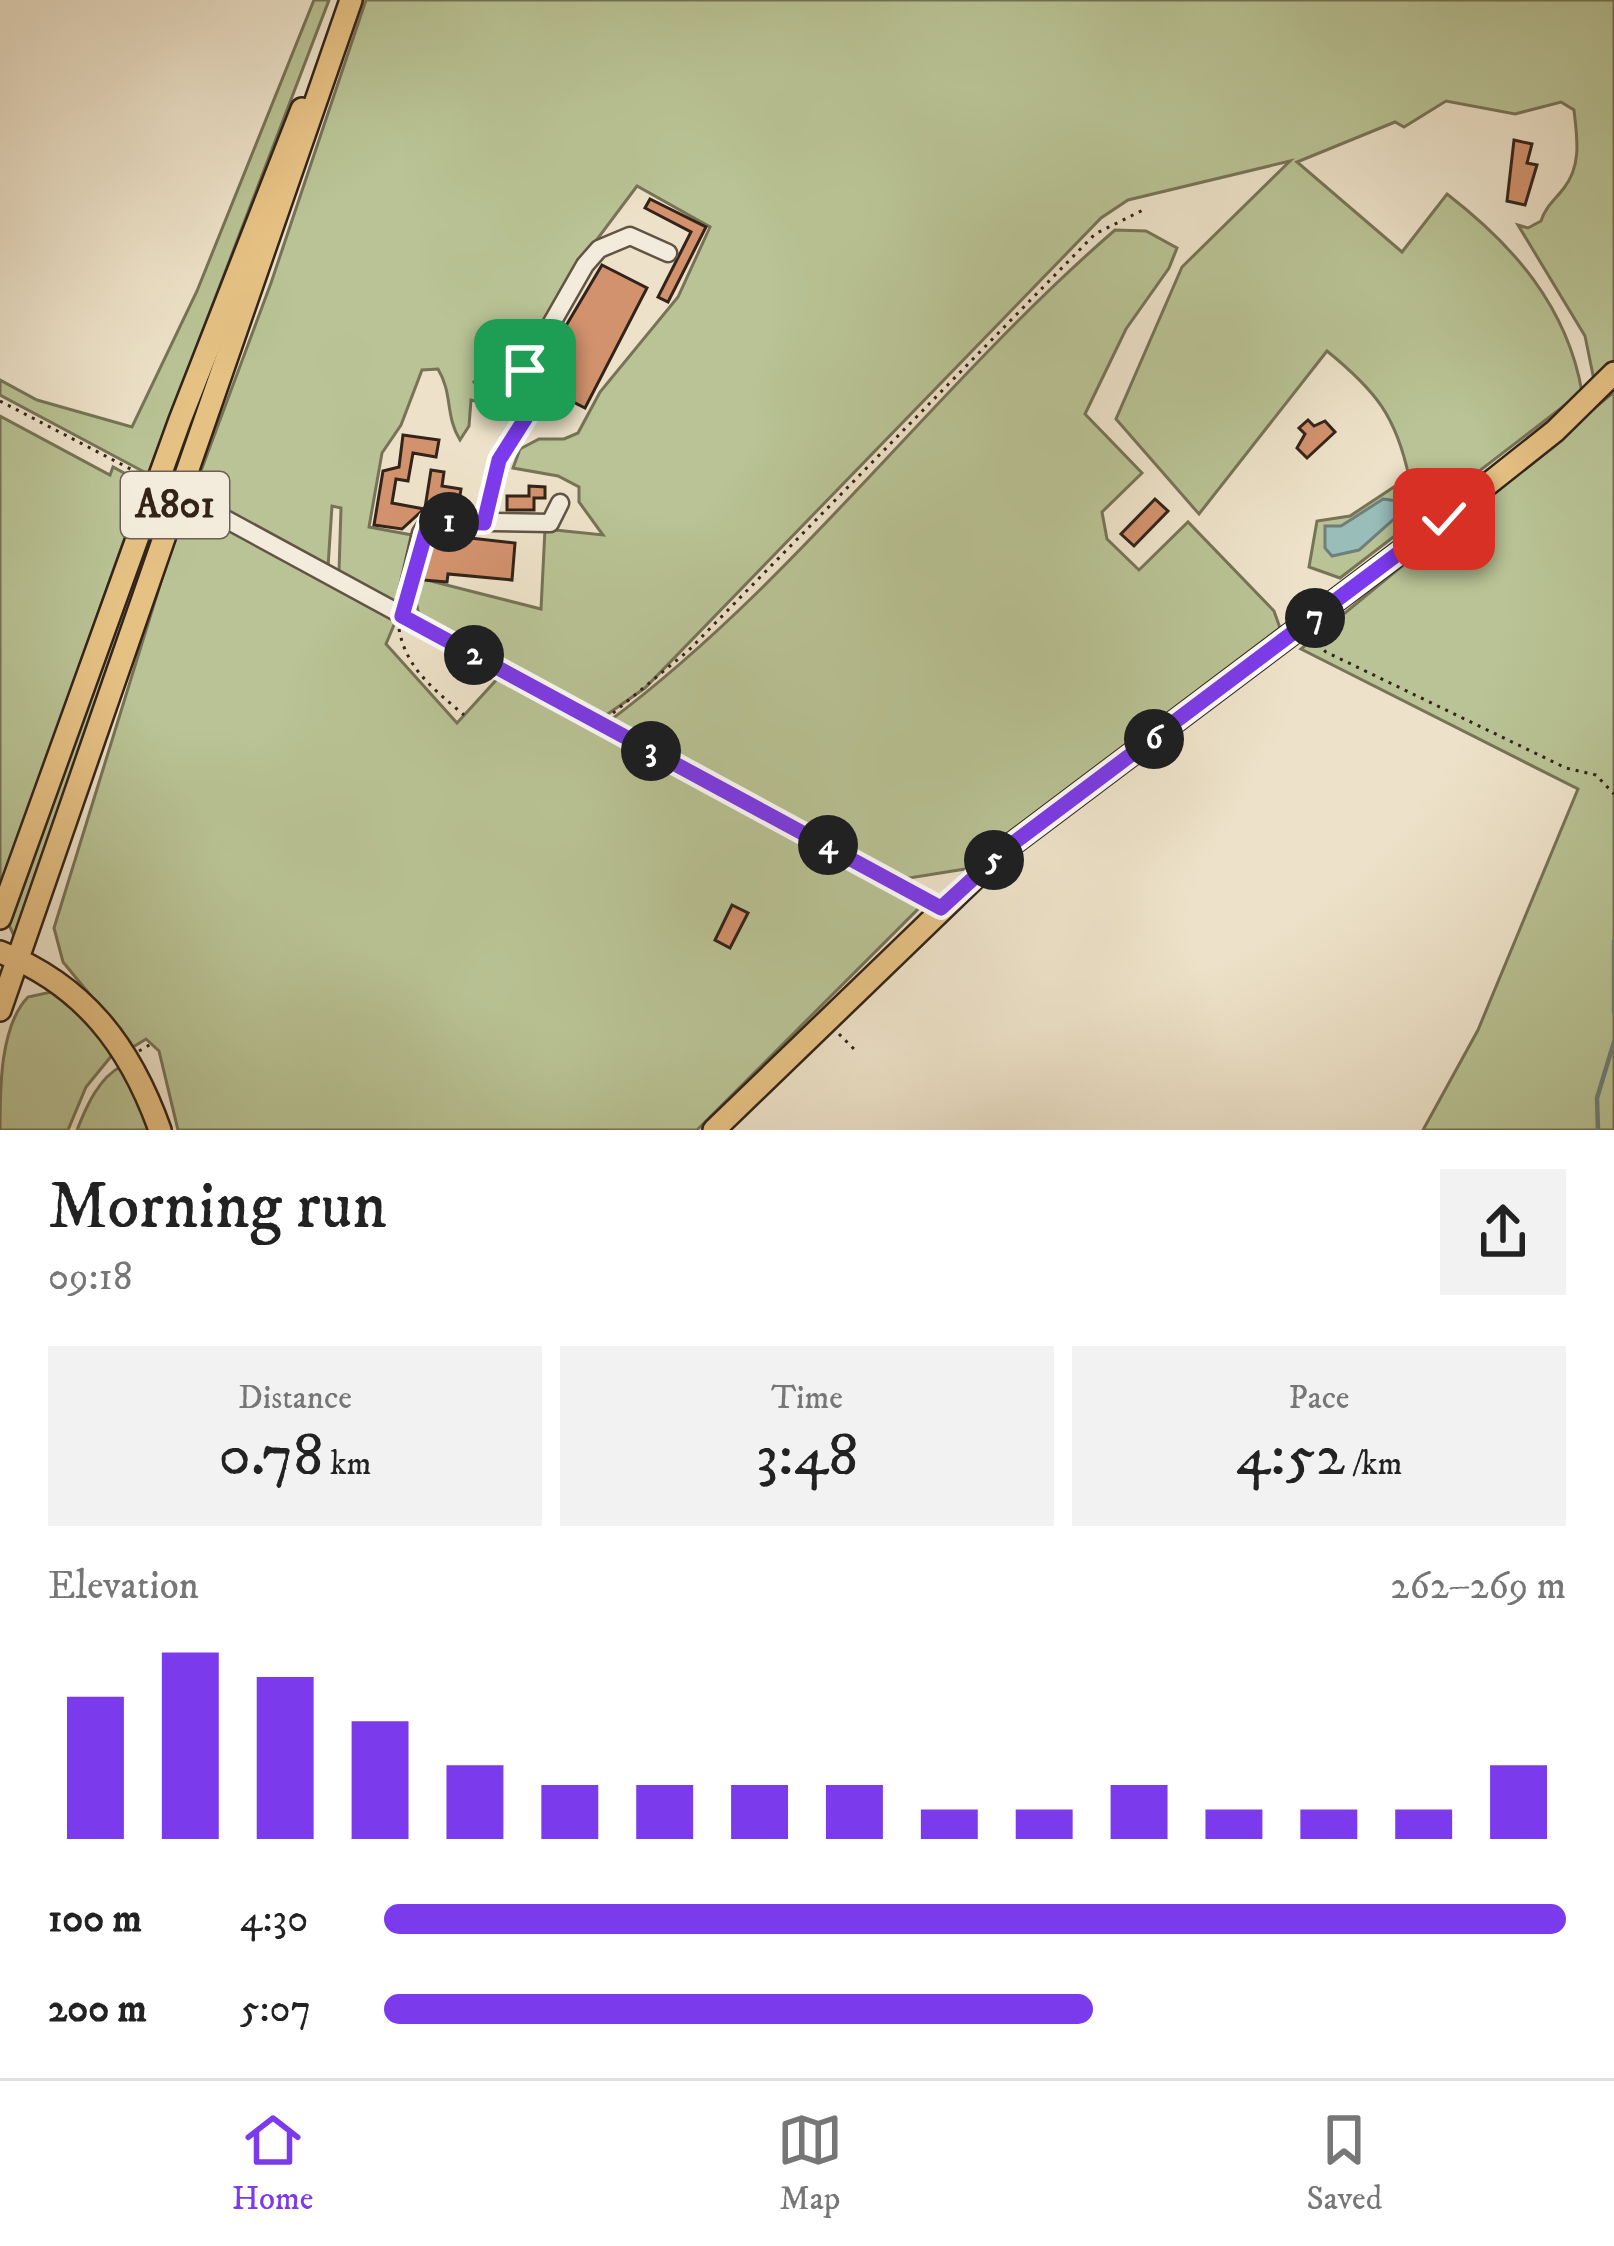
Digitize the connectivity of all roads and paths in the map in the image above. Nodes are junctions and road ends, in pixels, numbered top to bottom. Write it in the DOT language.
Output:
graph roads {
  1 [pos="350,0"];
  2 [pos="1145,209"];
  3 [pos="668,253"];
  4 [pos="1614,373"];
  5 [pos="0,401"];
  6 [pos="142,475"];
  7 [pos="196,502"];
  8 [pos="560,503"];
  9 [pos="484,523"];
  10 [pos="402,616"];
  11 [pos="1302,628"];
  12 [pos="464,716"];
  13 [pos="602,725"];
  14 [pos="1614,794"];
  15 [pos="941,908"];
  16 [pos="0,918"];
  17 [pos="9,955"];
  18 [pos="0,1010"];
  19 [pos="828,1019"];
  20 [pos="855,1050"];
  21 [pos="160,1130"];
  22 [pos="714,1130"];
  1 -- 16 [label="main road, A801"];
  1 -- 17 [label="main road, A801"];
  2 -- 13 [label="path"];
  3 -- 9 [label="lane"];
  4 -- 11 [label="main road"];
  5 -- 6 [label="path"];
  7 -- 10 [label="lane"];
  8 -- 9 [label="lane"];
  9 -- 10 [label="lane"];
  10 -- 12 [label="path"];
  10 -- 13 [label="lane"];
  11 -- 14 [label="path"];
  11 -- 15 [label="main road"];
  13 -- 15 [label="lane"];
  15 -- 19 [label="main road"];
  17 -- 18 [label="main road, A801"];
  17 -- 21 [label="main road"];
  19 -- 20 [label="path"];
  19 -- 22 [label="main road"];
}
